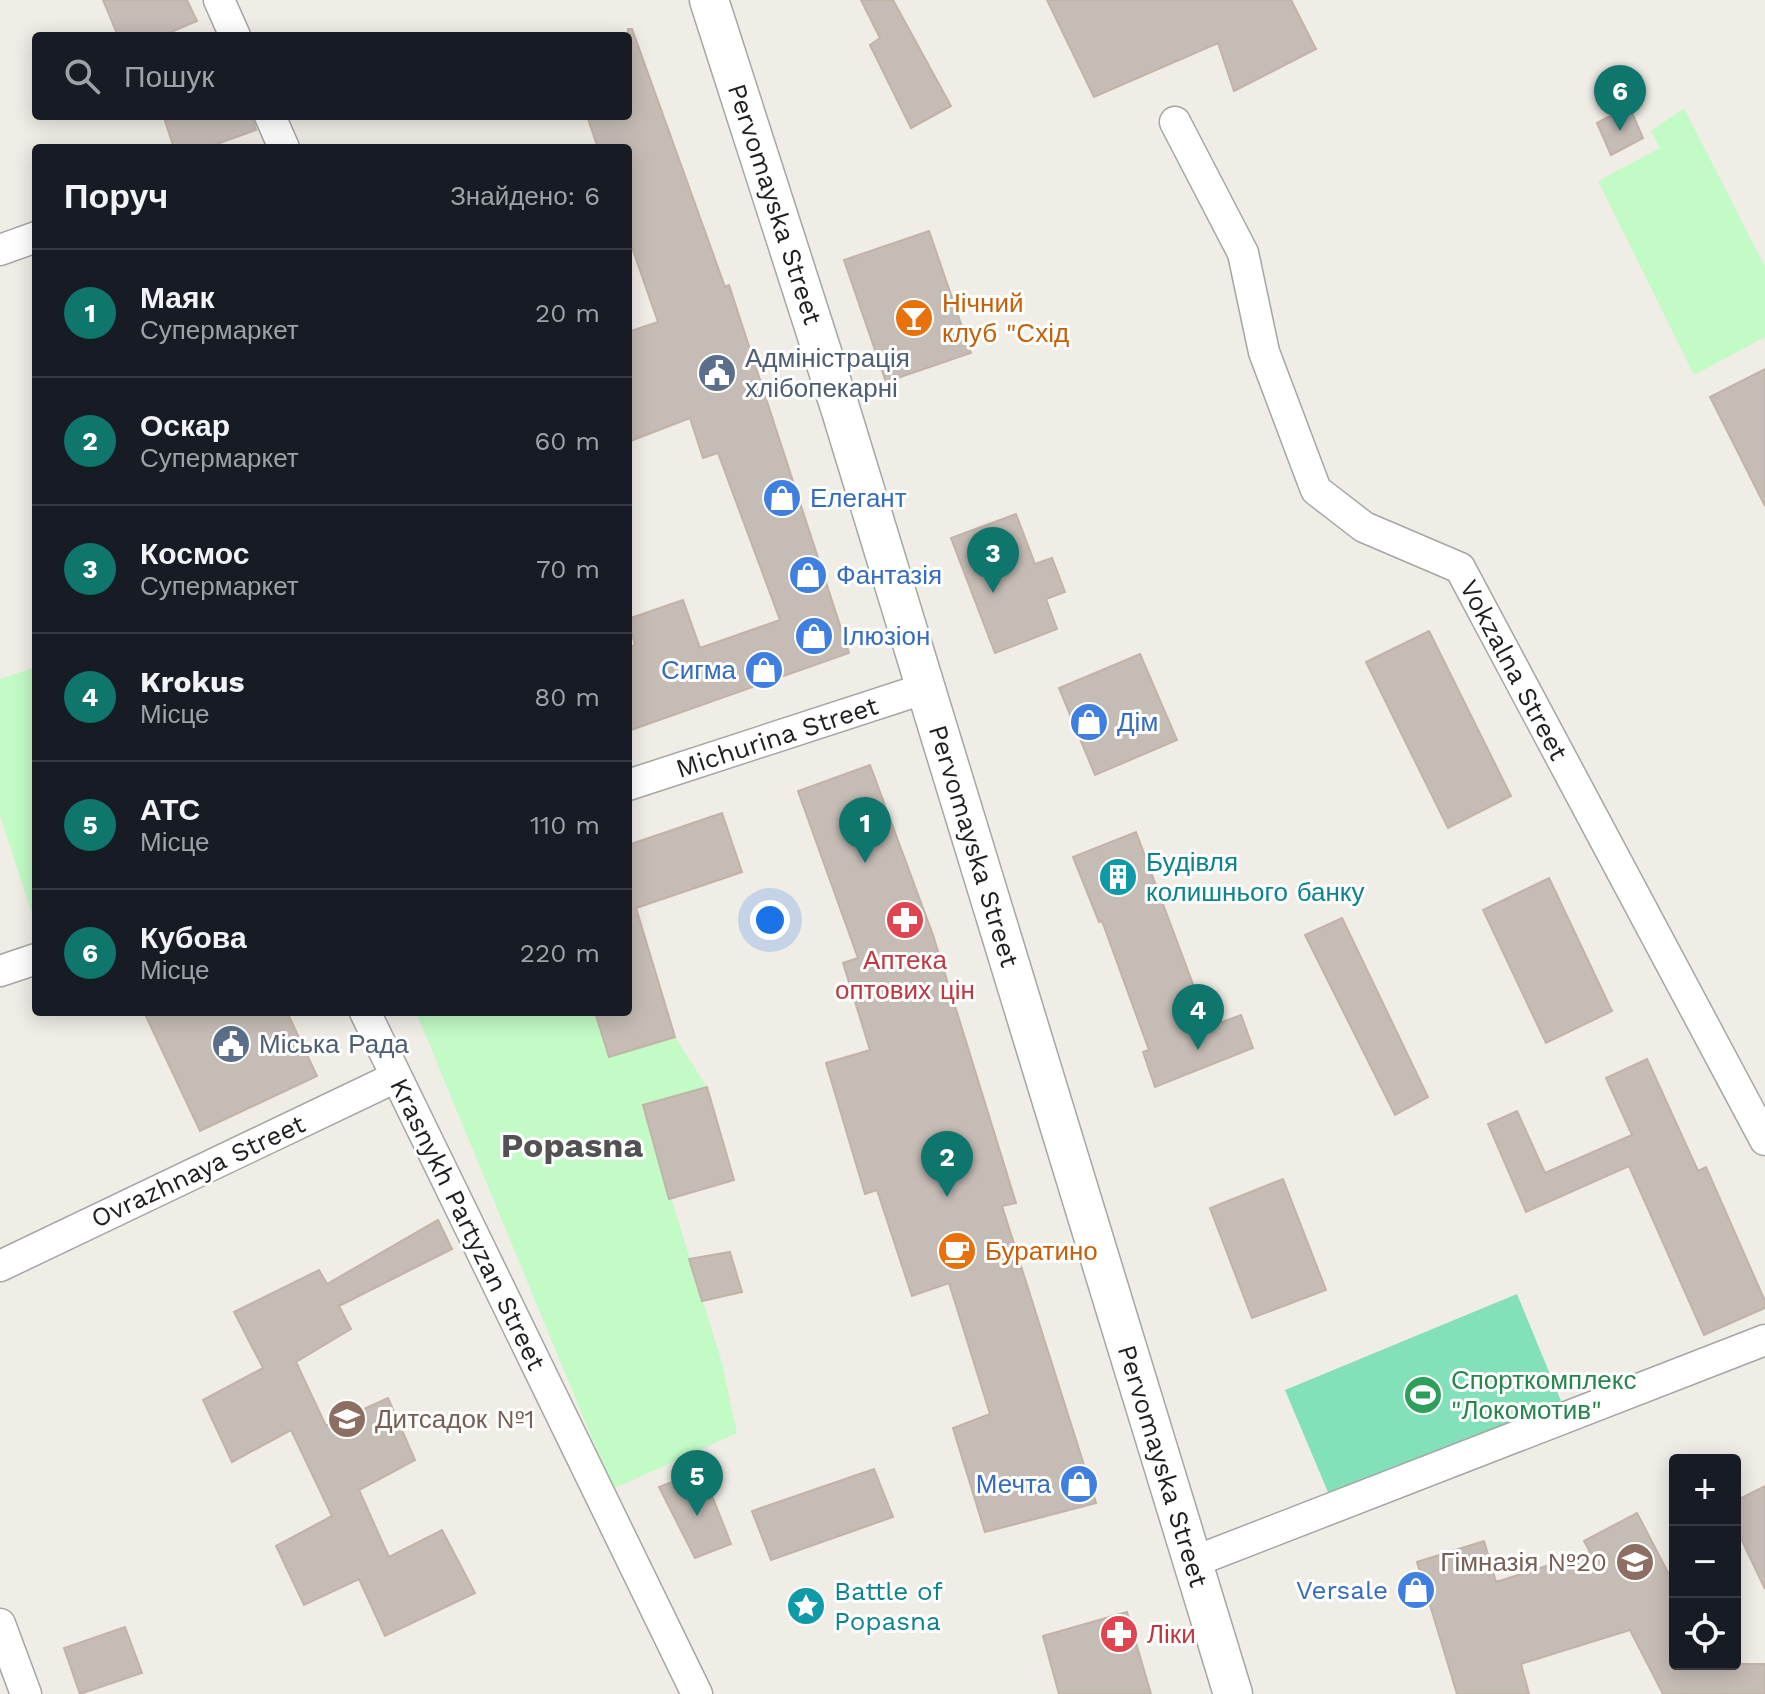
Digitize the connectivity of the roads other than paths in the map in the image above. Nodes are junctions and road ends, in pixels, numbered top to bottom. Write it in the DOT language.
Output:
graph roads {
  1 [pos="219,0"];
  2 [pos="709,0"];
  3 [pos="233,32"];
  4 [pos="271,120"];
  5 [pos="1175,122"];
  6 [pos="280,144"];
  7 [pos="32,238"];
  8 [pos="0,250"];
  9 [pos="926,688"];
  10 [pos="632,784"];
  11 [pos="32,960"];
  12 [pos="0,971"];
  13 [pos="367,1016"];
  14 [pos="396,1077"];
  15 [pos="1765,1140"];
  16 [pos="0,1266"];
  17 [pos="1765,1340"];
  18 [pos="1193,1562"];
  19 [pos="0,1624"];
  20 [pos="26,1694"];
  21 [pos="697,1694"];
  22 [pos="1233,1694"];
  1 -- 3 [label="street"];
  2 -- 9 [label="street, Pervomayska Street"];
  4 -- 6 [label="street"];
  5 -- 15 [label="street, Vokzalna Street"];
  7 -- 8 [label="street"];
  9 -- 10 [label="street, Michurina Street"];
  9 -- 18 [label="street, Pervomayska Street"];
  11 -- 12 [label="street"];
  13 -- 14 [label="street, Krasnykh Partyzan Street"];
  14 -- 16 [label="street, Ovrazhnaya Street"];
  14 -- 21 [label="street, Krasnykh Partyzan Street"];
  17 -- 18 [label="street"];
  18 -- 22 [label="street, Pervomayska Street"];
  19 -- 20 [label="street"];
}
